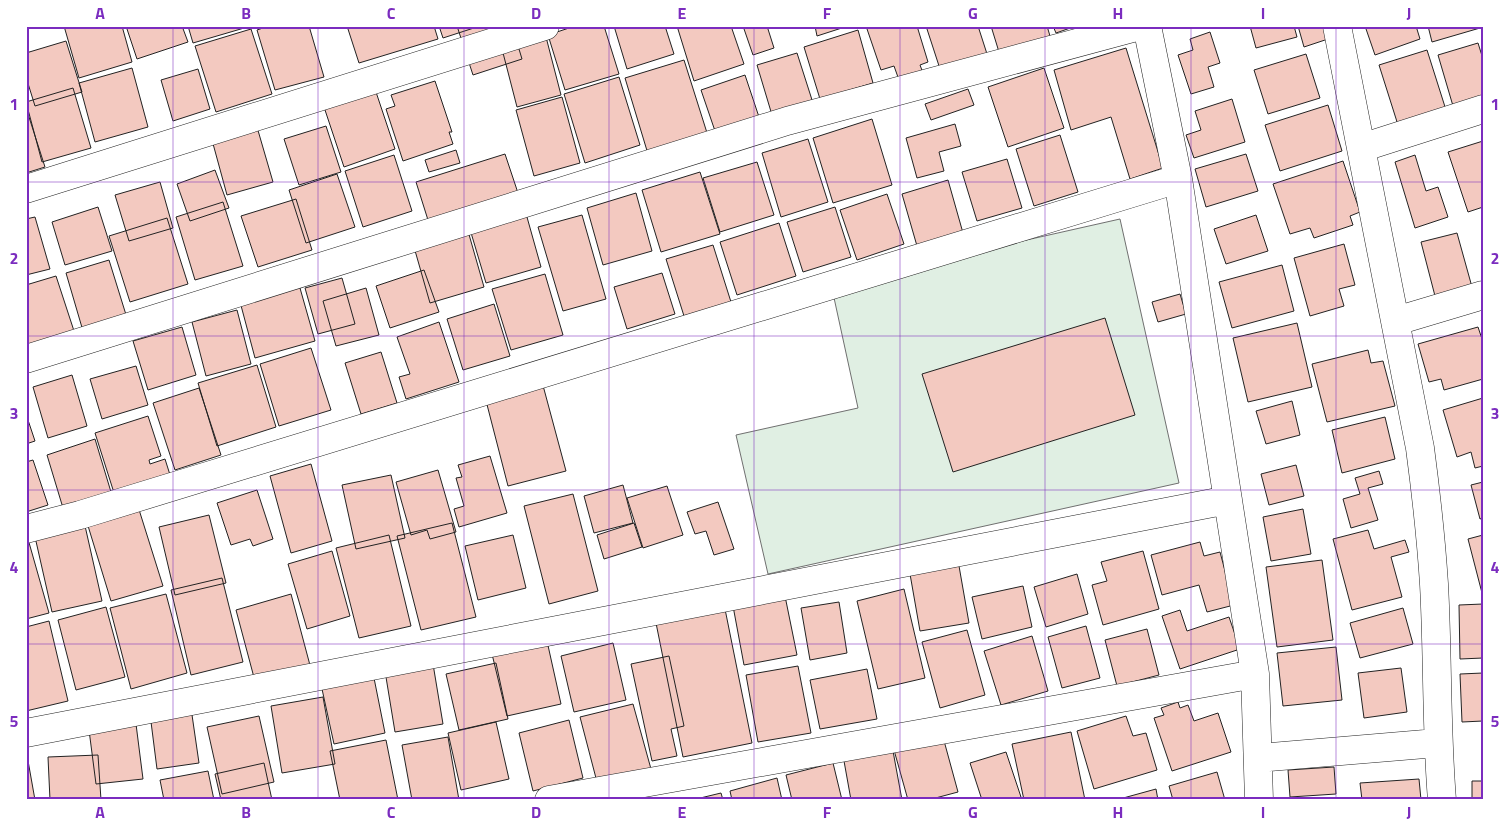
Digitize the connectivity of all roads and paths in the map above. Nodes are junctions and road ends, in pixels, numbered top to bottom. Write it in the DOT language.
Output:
graph roads {
  1 [pos="544,26"];
  2 [pos="1140,26"];
  3 [pos="1147,26"];
  4 [pos="1337,26"];
  5 [pos="1483,109"];
  6 [pos="1361,148"];
  7 [pos="1178,179"];
  8 [pos="26,189"];
  9 [pos="1483,295"];
  10 [pos="1396,321"];
  11 [pos="26,359"];
  12 [pos="1228,500"];
  13 [pos="26,529"];
  14 [pos="1255,674"];
  15 [pos="26,733"];
  16 [pos="1437,743"];
  17 [pos="1258,758"];
  18 [pos="548,800"];
  19 [pos="1259,800"];
  20 [pos="1442,800"];
  1 -- 8 [label="street"];
  2 -- 11 [label="street"];
  3 -- 7 [label="street"];
  4 -- 6 [label="street"];
  5 -- 6 [label="street"];
  6 -- 10 [label="street"];
  7 -- 12 [label="street"];
  7 -- 13 [label="street"];
  9 -- 10 [label="street"];
  10 -- 16 [label="street"];
  12 -- 14 [label="street"];
  12 -- 15 [label="street"];
  14 -- 17 [label="street"];
  14 -- 18 [label="street"];
  16 -- 17 [label="street"];
  16 -- 20 [label="street"];
  17 -- 19 [label="street"];
}
